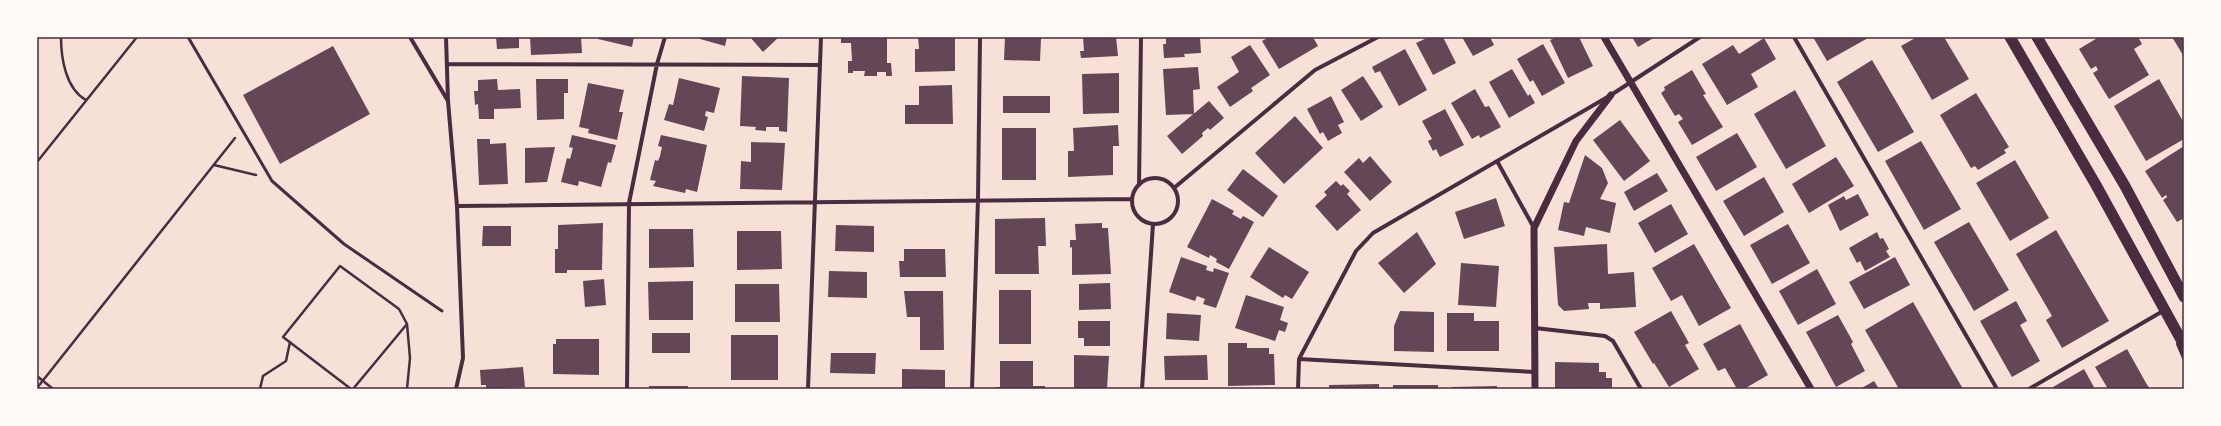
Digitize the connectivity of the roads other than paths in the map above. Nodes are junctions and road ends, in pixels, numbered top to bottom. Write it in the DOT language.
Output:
graph roads {
  1 [pos="188,37"];
  2 [pos="410,37"];
  3 [pos="446,37"];
  4 [pos="665,37"];
  5 [pos="821,37"];
  6 [pos="980,37"];
  7 [pos="1141,37"];
  8 [pos="1378,37"];
  9 [pos="1604,37"];
  10 [pos="1700,37"];
  11 [pos="1794,37"];
  12 [pos="2010,37"];
  13 [pos="2037,37"];
  14 [pos="447,64"];
  15 [pos="657,64"];
  16 [pos="820,65"];
  17 [pos="1630,82"];
  18 [pos="1611,95"];
  19 [pos="448,101"];
  20 [pos="1497,161"];
  21 [pos="1140,185"];
  22 [pos="1174,188"];
  23 [pos="1132,199"];
  24 [pos="978,200"];
  25 [pos="815,202"];
  26 [pos="629,203"];
  27 [pos="457,206"];
  28 [pos="1154,224"];
  29 [pos="1534,228"];
  30 [pos="2183,295"];
  31 [pos="442,311"];
  32 [pos="2164,311"];
  33 [pos="1535,328"];
  34 [pos="2184,345"];
  35 [pos="2184,358"];
  36 [pos="1299,359"];
  37 [pos="1535,372"];
  38 [pos="456,389"];
  39 [pos="627,389"];
  40 [pos="808,389"];
  41 [pos="972,389"];
  42 [pos="1142,389"];
  43 [pos="1298,389"];
  44 [pos="1535,389"];
  45 [pos="1640,389"];
  46 [pos="1811,389"];
  47 [pos="1997,389"];
  48 [pos="2029,389"];
  1 -- 31 [label="lane"];
  2 -- 19 [label="street"];
  3 -- 14 [label="street"];
  4 -- 15 [label="street"];
  5 -- 16 [label="street"];
  6 -- 24 [label="street"];
  7 -- 21 [label="street"];
  8 -- 22 [label="street"];
  9 -- 17 [label="street"];
  10 -- 17 [label="street"];
  11 -- 47 [label="street"];
  12 -- 32 [label="highway"];
  13 -- 30 [label="highway"];
  14 -- 15 [label="street"];
  14 -- 19 [label="street"];
  15 -- 16 [label="street"];
  15 -- 26 [label="street"];
  16 -- 25 [label="street"];
  17 -- 18 [label="street"];
  17 -- 46 [label="street"];
  18 -- 20 [label="street"];
  18 -- 29 [label="street"];
  19 -- 27 [label="street"];
  20 -- 29 [label="street"];
  20 -- 36 [label="street"];
  21 -- 22 [label="street"];
  21 -- 23 [label="street"];
  22 -- 28 [label="street"];
  23 -- 24 [label="street"];
  23 -- 28 [label="street"];
  24 -- 25 [label="street"];
  24 -- 41 [label="street"];
  25 -- 26 [label="street"];
  25 -- 40 [label="street"];
  26 -- 27 [label="street"];
  26 -- 39 [label="street"];
  27 -- 38 [label="street"];
  28 -- 42 [label="street"];
  29 -- 33 [label="street"];
  32 -- 34 [label="highway"];
  32 -- 35 [label="street"];
  32 -- 48 [label="street"];
  33 -- 37 [label="street"];
  33 -- 45 [label="street"];
  36 -- 37 [label="street"];
  36 -- 43 [label="street"];
  37 -- 44 [label="street"];
}
